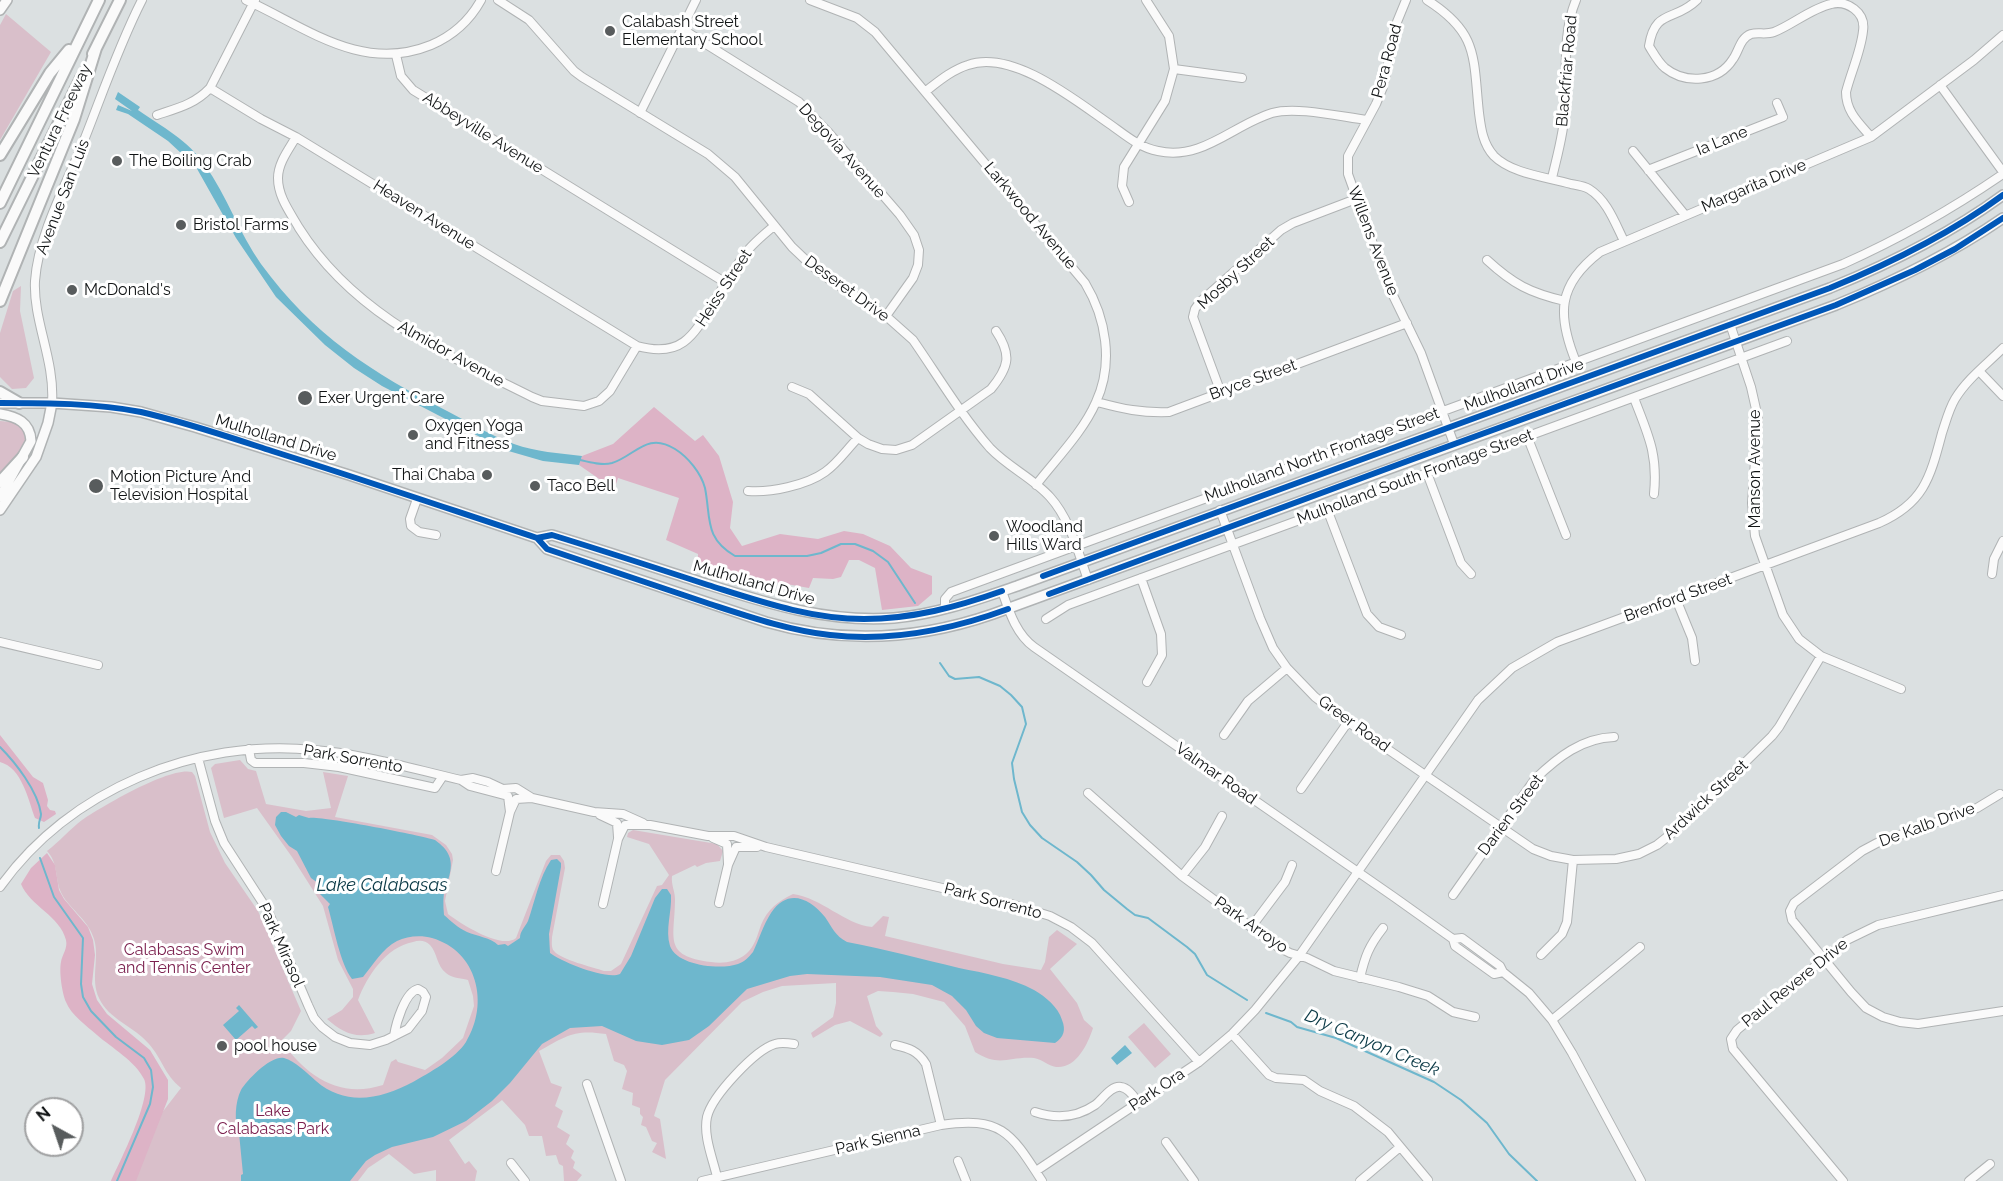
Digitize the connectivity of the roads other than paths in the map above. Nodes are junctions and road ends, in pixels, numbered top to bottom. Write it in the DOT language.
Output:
graph roads {
  1 [pos="8,0"];
  2 [pos="99,0"];
  3 [pos="120,0"];
  4 [pos="142,0"];
  5 [pos="481,0"];
  6 [pos="498,0"];
  7 [pos="696,0"];
  8 [pos="810,0"];
  9 [pos="1146,0"];
  10 [pos="1406,0"];
  11 [pos="1426,0"];
  12 [pos="1576,0"];
  13 [pos="1696,0"];
  14 [pos="251,1"];
  15 [pos="0,9"];
  16 [pos="682,29"];
  17 [pos="2003,35"];
  18 [pos="80,36"];
  19 [pos="96,48"];
  20 [pos="396,55"];
  21 [pos="1174,69"];
  22 [pos="1242,78"];
  23 [pos="1940,85"];
  24 [pos="210,88"];
  25 [pos="926,92"];
  26 [pos="1777,104"];
  27 [pos="640,113"];
  28 [pos="158,115"];
  29 [pos="1367,120"];
  30 [pos="296,136"];
  31 [pos="1871,137"];
  32 [pos="1137,143"];
  33 [pos="1633,151"];
  34 [pos="0,155"];
  35 [pos="1648,170"];
  36 [pos="2003,173"];
  37 [pos="1552,178"];
  38 [pos="2003,195"];
  39 [pos="1356,199"];
  40 [pos="1129,202"];
  41 [pos="0,203"];
  42 [pos="1685,215"];
  43 [pos="2003,218"];
  44 [pos="774,226"];
  45 [pos="1624,241"];
  46 [pos="0,242"];
  47 [pos="1487,260"];
  48 [pos="726,283"];
  49 [pos="1564,300"];
  50 [pos="0,301"];
  51 [pos="886,316"];
  52 [pos="1407,323"];
  53 [pos="1730,324"];
  54 [pos="996,331"];
  55 [pos="1787,341"];
  56 [pos="1735,342"];
  57 [pos="637,346"];
  58 [pos="2003,348"];
  59 [pos="1741,357"];
  60 [pos="1576,362"];
  61 [pos="1979,371"];
  62 [pos="792,387"];
  63 [pos="0,392"];
  64 [pos="1221,393"];
  65 [pos="2003,396"];
  66 [pos="1634,398"];
  67 [pos="1096,402"];
  68 [pos="0,403"];
  69 [pos="19,403"];
  70 [pos="52,403"];
  71 [pos="962,410"];
  72 [pos="1443,411"];
  73 [pos="0,414"];
  74 [pos="1449,427"];
  75 [pos="1527,436"];
  76 [pos="858,438"];
  77 [pos="1454,444"];
  78 [pos="23,457"];
  79 [pos="1427,473"];
  80 [pos="0,482"];
  81 [pos="1036,485"];
  82 [pos="748,491"];
  83 [pos="1654,494"];
  84 [pos="0,497"];
  85 [pos="417,499"];
  86 [pos="1327,509"];
  87 [pos="0,510"];
  88 [pos="1220,510"];
  89 [pos="1227,529"];
  90 [pos="436,535"];
  91 [pos="1566,535"];
  92 [pos="537,538"];
  93 [pos="2003,541"];
  94 [pos="1232,544"];
  95 [pos="1076,546"];
  96 [pos="1082,562"];
  97 [pos="648,566"];
  98 [pos="1764,566"];
  99 [pos="1471,573"];
  100 [pos="1992,574"];
  101 [pos="1141,578"];
  102 [pos="1088,580"];
  103 [pos="643,582"];
  104 [pos="1002,591"];
  105 [pos="1676,599"];
  106 [pos="945,609"];
  107 [pos="1008,609"];
  108 [pos="1046,619"];
  109 [pos="1401,635"];
  110 [pos="0,642"];
  111 [pos="1821,656"];
  112 [pos="1695,661"];
  113 [pos="98,665"];
  114 [pos="1287,668"];
  115 [pos="1147,682"];
  116 [pos="1901,689"];
  117 [pos="1348,722"];
  118 [pos="1224,735"];
  119 [pos="1614,737"];
  120 [pos="249,749"];
  121 [pos="198,758"];
  122 [pos="1424,775"];
  123 [pos="443,776"];
  124 [pos="1300,789"];
  125 [pos="519,790"];
  126 [pos="509,793"];
  127 [pos="1088,793"];
  128 [pos="2000,794"];
  129 [pos="532,798"];
  130 [pos="516,799"];
  131 [pos="510,812"];
  132 [pos="1222,816"];
  133 [pos="622,819"];
  134 [pos="1500,827"];
  135 [pos="708,836"];
  136 [pos="735,836"];
  137 [pos="727,844"];
  138 [pos="736,847"];
  139 [pos="766,847"];
  140 [pos="1573,860"];
  141 [pos="1292,864"];
  142 [pos="728,865"];
  143 [pos="496,871"];
  144 [pos="1357,872"];
  145 [pos="1182,876"];
  146 [pos="0,887"];
  147 [pos="2003,894"];
  148 [pos="1453,895"];
  149 [pos="719,903"];
  150 [pos="603,904"];
  151 [pos="1252,926"];
  152 [pos="1383,928"];
  153 [pos="1640,947"];
  154 [pos="1541,955"];
  155 [pos="1299,956"];
  156 [pos="1823,959"];
  157 [pos="1360,978"];
  158 [pos="2003,1011"];
  159 [pos="1475,1017"];
  160 [pos="1552,1020"];
  161 [pos="1232,1034"];
  162 [pos="394,1036"];
  163 [pos="794,1044"];
  164 [pos="895,1045"];
  165 [pos="1199,1062"];
  166 [pos="587,1084"];
  167 [pos="1139,1103"];
  168 [pos="1035,1112"];
  169 [pos="941,1125"];
  170 [pos="1166,1142"];
  171 [pos="1400,1147"];
  172 [pos="958,1161"];
  173 [pos="511,1163"];
  174 [pos="1990,1164"];
  175 [pos="1036,1171"];
  176 [pos="717,1177"];
  177 [pos="1428,1180"];
  178 [pos="525,1181"];
  179 [pos="621,1181"];
  180 [pos="702,1181"];
  181 [pos="966,1181"];
  182 [pos="1042,1181"];
  183 [pos="1194,1181"];
  184 [pos="1360,1181"];
  185 [pos="1641,1181"];
  186 [pos="1843,1181"];
  187 [pos="1969,1181"];
  1 -- 15 [label="main road"];
  2 -- 18 [label="highway, Ventura Freeway"];
  3 -- 19 [label="highway, Ventura Freeway"];
  4 -- 70 [label="street, Avenue San Luis"];
  5 -- 20 [label="street"];
  6 -- 27 [label="street, Deseret Drive"];
  7 -- 16 [label="street"];
  8 -- 25 [label="street, Larkwood Avenue"];
  9 -- 21 [label="street"];
  10 -- 29 [label="street, Pera Road"];
  11 -- 37 [label="street"];
  12 -- 37 [label="street, Blackfriar Road"];
  13 -- 31 [label="street"];
  14 -- 20 [label="street"];
  14 -- 24 [label="street"];
  16 -- 27 [label="street"];
  16 -- 51 [label="street, Degovia Avenue"];
  17 -- 23 [label="street, Margarita Drive"];
  18 -- 34 [label="highway"];
  18 -- 41 [label="highway, Ventura Freeway"];
  19 -- 46 [label="highway, Ventura Freeway"];
  19 -- 50 [label="highway"];
  20 -- 48 [label="street, Abbeyville Avenue"];
  21 -- 22 [label="street"];
  21 -- 32 [label="street"];
  23 -- 31 [label="street, Margarita Drive"];
  23 -- 36 [label="street"];
  24 -- 28 [label="street"];
  24 -- 30 [label="street, Heaven Avenue"];
  25 -- 32 [label="street"];
  25 -- 67 [label="street, Larkwood Avenue"];
  26 -- 35 [label="street, Ia Lane"];
  27 -- 44 [label="street, Deseret Drive"];
  29 -- 32 [label="street"];
  29 -- 39 [label="street, Willens Avenue"];
  30 -- 57 [label="street, Heaven Avenue"];
  30 -- 57 [label="street, Almidor Avenue"];
  31 -- 42 [label="street, Margarita Drive"];
  32 -- 40 [label="street"];
  33 -- 35 [label="street"];
  35 -- 42 [label="street"];
  36 -- 60 [label="street, Mulholland North Frontage Street"];
  37 -- 45 [label="street"];
  38 -- 53 [label="main road, Mulholland Drive"];
  39 -- 52 [label="street, Willens Avenue"];
  39 -- 64 [label="street, Mosby Street"];
  42 -- 45 [label="street, Margarita Drive"];
  43 -- 56 [label="main road, Mulholland Drive"];
  44 -- 48 [label="street, Heiss Street"];
  44 -- 51 [label="street, Deseret Drive"];
  45 -- 49 [label="street, Margarita Drive"];
  47 -- 49 [label="street"];
  48 -- 57 [label="street, Heiss Street"];
  49 -- 60 [label="street, Margarita Drive"];
  51 -- 71 [label="street, Deseret Drive"];
  52 -- 64 [label="street, Bryce Street"];
  52 -- 72 [label="street, Willens Avenue"];
  53 -- 56 [label="street, Manson Avenue"];
  53 -- 74 [label="main road, Mulholland Drive"];
  54 -- 71 [label="street"];
  55 -- 59 [label="street, Mulholland South Frontage Street"];
  56 -- 59 [label="street, Manson Avenue"];
  56 -- 77 [label="main road, Mulholland Drive"];
  58 -- 61 [label="street, Brenford Street"];
  59 -- 66 [label="street, Mulholland South Frontage Street"];
  59 -- 98 [label="street, Manson Avenue"];
  60 -- 72 [label="street, Mulholland North Frontage Street"];
  61 -- 65 [label="street"];
  61 -- 98 [label="street, Brenford Street"];
  62 -- 76 [label="street"];
  63 -- 69 [label="highway"];
  64 -- 67 [label="street, Bryce Street"];
  66 -- 75 [label="street, Mulholland South Frontage Street"];
  66 -- 83 [label="street"];
  67 -- 81 [label="street, Larkwood Avenue"];
  68 -- 69 [label="main road, Mulholland Drive"];
  69 -- 70 [label="main road, Mulholland Drive"];
  70 -- 85 [label="main road, Mulholland Drive"];
  70 -- 87 [label="main road"];
  71 -- 76 [label="street"];
  71 -- 81 [label="street, Deseret Drive"];
  72 -- 74 [label="street, Willens Avenue"];
  72 -- 95 [label="street, Mulholland North Frontage Street"];
  73 -- 78 [label="main road"];
  74 -- 77 [label="street, Willens Avenue"];
  74 -- 88 [label="main road, Mulholland Drive"];
  75 -- 79 [label="street, Mulholland South Frontage Street"];
  75 -- 91 [label="street"];
  76 -- 82 [label="street"];
  77 -- 89 [label="main road, Mulholland Drive"];
  78 -- 80 [label="highway"];
  78 -- 84 [label="main road"];
  79 -- 86 [label="street, Mulholland South Frontage Street"];
  79 -- 99 [label="street"];
  81 -- 95 [label="street, Deseret Drive"];
  85 -- 90 [label="street"];
  85 -- 92 [label="main road, Mulholland Drive"];
  86 -- 94 [label="street, Mulholland South Frontage Street"];
  86 -- 109 [label="street"];
  88 -- 89 [label="street, Greer Road"];
  88 -- 96 [label="main road, Mulholland Drive"];
  89 -- 94 [label="street, Greer Road"];
  89 -- 102 [label="main road, Mulholland Drive"];
  92 -- 97 [label="main road, Mulholland Drive"];
  92 -- 103 [label="main road, Mulholland Drive"];
  93 -- 100 [label="street"];
  94 -- 101 [label="street, Mulholland South Frontage Street"];
  94 -- 114 [label="street, Greer Road"];
  95 -- 96 [label="street, Deseret Drive"];
  95 -- 106 [label="street, Mulholland North Frontage Street"];
  96 -- 102 [label="street, Deseret Drive"];
  96 -- 104 [label="main road, Mulholland Drive"];
  97 -- 103 [label="main road"];
  97 -- 106 [label="main road, Mulholland Drive"];
  98 -- 105 [label="street, Brenford Street"];
  98 -- 111 [label="street, Manson Avenue"];
  101 -- 108 [label="street, Mulholland South Frontage Street"];
  101 -- 115 [label="street"];
  102 -- 107 [label="main road, Mulholland Drive"];
  103 -- 107 [label="main road, Mulholland Drive"];
  104 -- 106 [label="main road, Mulholland Drive"];
  104 -- 107 [label="street, Valmar Road"];
  105 -- 112 [label="street"];
  105 -- 122 [label="street, Brenford Street"];
  107 -- 144 [label="street, Valmar Road"];
  110 -- 113 [label="street"];
  111 -- 116 [label="street, Manson Avenue"];
  111 -- 140 [label="street, Ardwick Street"];
  114 -- 117 [label="street, Greer Road"];
  114 -- 118 [label="street"];
  117 -- 122 [label="street, Greer Road"];
  117 -- 124 [label="street"];
  119 -- 134 [label="street, Darien Street"];
  120 -- 121 [label="street, Park Sorrento"];
  120 -- 123 [label="street, Park Sorrento"];
  120 -- 123 [label="street"];
  121 -- 146 [label="street, Park Sorrento"];
  121 -- 162 [label="street, Park Mirasol"];
  122 -- 134 [label="street, Greer Road"];
  122 -- 144 [label="street, Brenford Street"];
  123 -- 126 [label="street, Park Sorrento"];
  125 -- 126 [label="street"];
  125 -- 129 [label="street, Park Sorrento"];
  125 -- 130 [label="street"];
  126 -- 130 [label="street"];
  126 -- 131 [label="street"];
  127 -- 145 [label="street, Park Arroyo"];
  128 -- 156 [label="street, De Kalb Drive"];
  129 -- 130 [label="street, Park Sorrento"];
  129 -- 133 [label="street, Park Sorrento"];
  130 -- 131 [label="street"];
  131 -- 143 [label="street"];
  132 -- 145 [label="street"];
  133 -- 135 [label="street, Park Sorrento"];
  133 -- 150 [label="street"];
  134 -- 140 [label="street, Greer Road"];
  134 -- 148 [label="street, Darien Street"];
  135 -- 136 [label="street, Park Sorrento"];
  135 -- 137 [label="street, Park Sorrento"];
  136 -- 137 [label="street"];
  136 -- 138 [label="street"];
  136 -- 139 [label="street, Park Sorrento"];
  137 -- 138 [label="street"];
  137 -- 142 [label="street"];
  138 -- 139 [label="street, Park Sorrento"];
  138 -- 142 [label="street"];
  139 -- 165 [label="street, Park Sorrento"];
  140 -- 154 [label="street"];
  141 -- 151 [label="street"];
  142 -- 149 [label="street"];
  144 -- 155 [label="street, Brenford Street"];
  144 -- 160 [label="street, Valmar Road"];
  145 -- 151 [label="street, Park Arroyo"];
  147 -- 156 [label="street, Paul Revere Drive"];
  151 -- 155 [label="street, Park Arroyo"];
  152 -- 157 [label="street"];
  153 -- 160 [label="street"];
  155 -- 157 [label="street, Park Arroyo"];
  155 -- 161 [label="street, Park Ora"];
  156 -- 158 [label="street, De Kalb Drive"];
  156 -- 186 [label="street, Paul Revere Drive"];
  157 -- 159 [label="street, Park Arroyo"];
  160 -- 185 [label="street"];
  161 -- 165 [label="street, Park Ora"];
  161 -- 171 [label="street"];
  162 -- 162 [label="street, Park Mirasol"];
  163 -- 176 [label="street"];
  164 -- 169 [label="street"];
  165 -- 167 [label="street, Park Ora"];
  166 -- 179 [label="street"];
  167 -- 168 [label="street"];
  167 -- 175 [label="street, Park Ora"];
  169 -- 175 [label="street, Park Sienna"];
  169 -- 176 [label="street, Park Sienna"];
  170 -- 183 [label="street"];
  171 -- 177 [label="street"];
  171 -- 184 [label="street"];
  172 -- 181 [label="street"];
  173 -- 178 [label="street"];
  174 -- 187 [label="street"];
  175 -- 182 [label="street, Park Sienna"];
  176 -- 180 [label="street, Park Sienna"];
}
